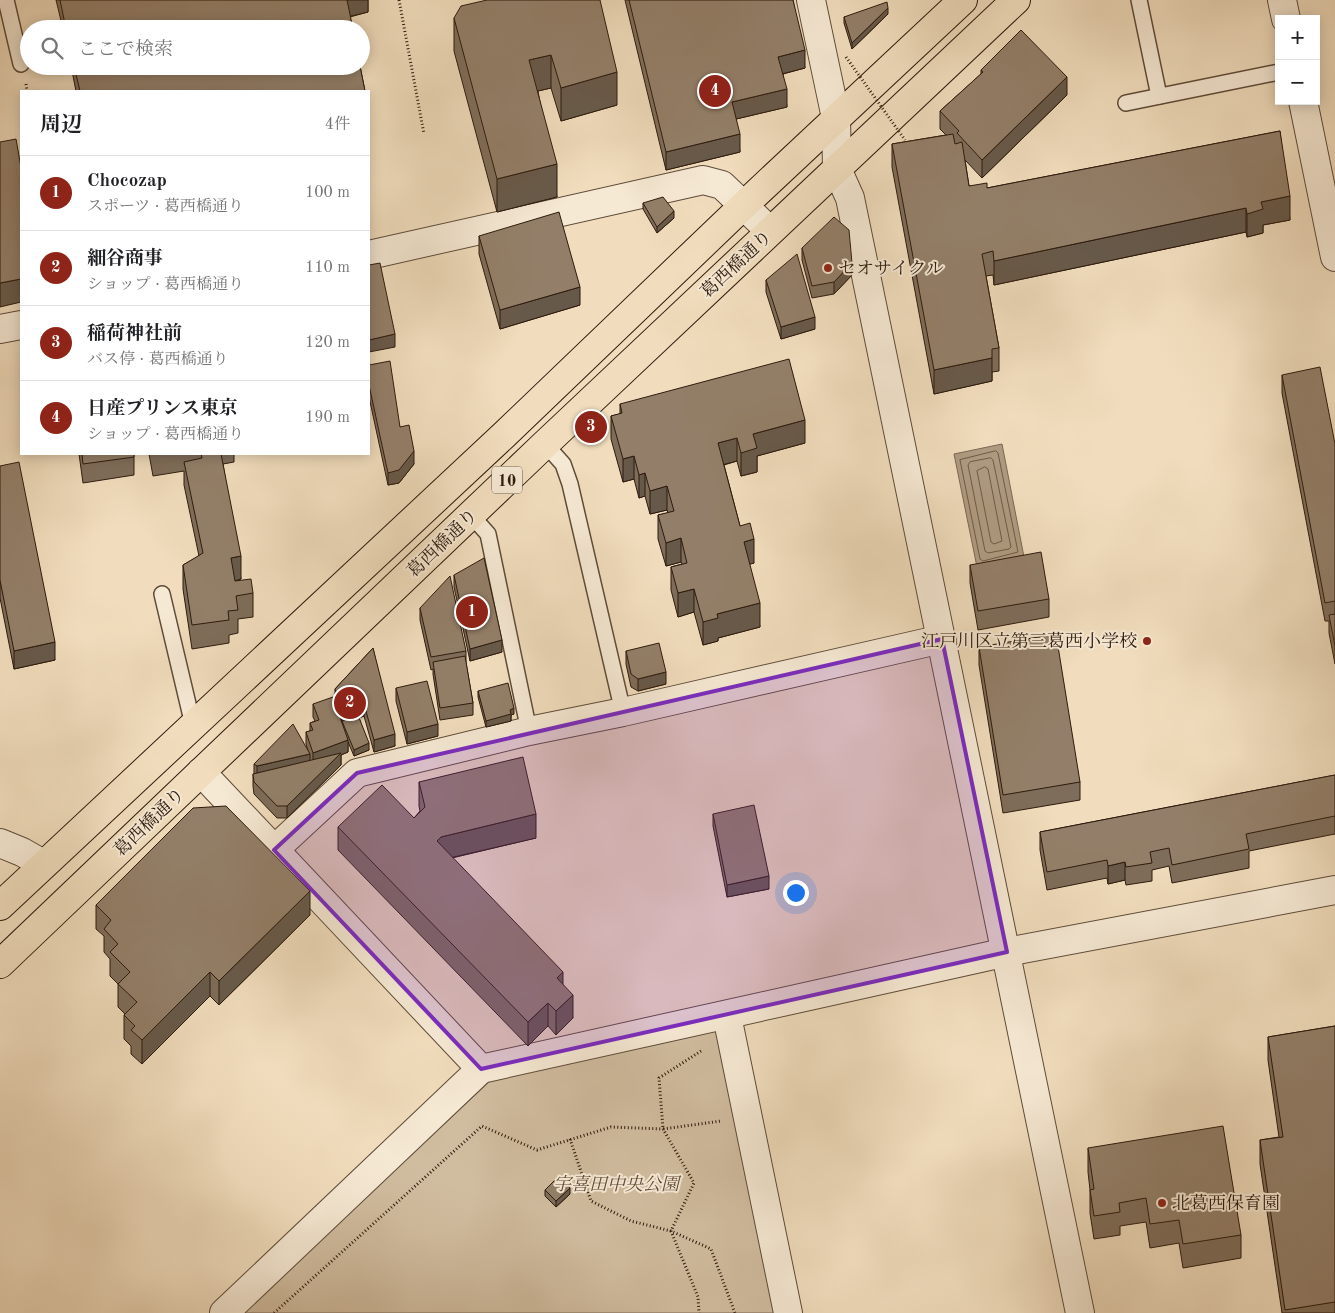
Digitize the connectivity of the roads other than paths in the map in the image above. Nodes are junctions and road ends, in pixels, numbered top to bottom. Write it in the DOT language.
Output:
graph roads {
  1 [pos="6,0"];
  2 [pos="811,0"];
  3 [pos="963,0"];
  4 [pos="1016,0"];
  5 [pos="1139,0"];
  6 [pos="1282,0"];
  7 [pos="1285,15"];
  8 [pos="20,60"];
  9 [pos="1275,73"];
  10 [pos="1159,96"];
  11 [pos="1126,103"];
  12 [pos="1304,105"];
  13 [pos="836,118"];
  14 [pos="837,169"];
  15 [pos="744,205"];
  16 [pos="770,231"];
  17 [pos="370,255"];
  18 [pos="1335,257"];
  19 [pos="20,325"];
  20 [pos="0,329"];
  21 [pos="545,444"];
  22 [pos="472,514"];
  23 [pos="162,594"];
  24 [pos="942,639"];
  25 [pos="623,712"];
  26 [pos="194,725"];
  27 [pos="529,731"];
  28 [pos="201,772"];
  29 [pos="0,843"];
  30 [pos="274,850"];
  31 [pos="43,864"];
  32 [pos="1335,890"];
  33 [pos="0,906"];
  34 [pos="1007,952"];
  35 [pos="0,964"];
  36 [pos="727,1016"];
  37 [pos="481,1069"];
  38 [pos="224,1313"];
  39 [pos="788,1313"];
  40 [pos="1080,1313"];
  1 -- 8 [label="lane"];
  2 -- 13 [label="street"];
  3 -- 13 [label="main road, 葛西橋通り / 10"];
  4 -- 14 [label="main road, 葛西橋通り / 10"];
  5 -- 10 [label="lane"];
  6 -- 7 [label="street"];
  9 -- 10 [label="lane"];
  10 -- 11 [label="lane"];
  12 -- 18 [label="street"];
  13 -- 14 [label="street"];
  13 -- 15 [label="main road, 葛西橋通り / 10"];
  14 -- 16 [label="main road, 葛西橋通り / 10"];
  14 -- 24 [label="street"];
  15 -- 16 [label="street"];
  15 -- 17 [label="street"];
  15 -- 26 [label="main road, 葛西橋通り / 10"];
  16 -- 21 [label="main road, 葛西橋通り / 10"];
  19 -- 20 [label="street"];
  21 -- 22 [label="main road, 葛西橋通り / 10"];
  21 -- 25 [label="lane"];
  22 -- 27 [label="lane"];
  22 -- 28 [label="main road, 葛西橋通り / 10"];
  23 -- 26 [label="lane"];
  24 -- 25 [label="street"];
  24 -- 34 [label="street"];
  25 -- 27 [label="street"];
  26 -- 31 [label="main road, 葛西橋通り / 10"];
  27 -- 30 [label="street"];
  28 -- 30 [label="street"];
  28 -- 35 [label="main road, 葛西橋通り / 10"];
  29 -- 31 [label="street"];
  30 -- 37 [label="street"];
  31 -- 33 [label="main road, 葛西橋通り / 10"];
  32 -- 34 [label="street"];
  34 -- 36 [label="street"];
  34 -- 40 [label="street"];
  36 -- 37 [label="street"];
  36 -- 39 [label="street"];
  37 -- 38 [label="street"];
}
